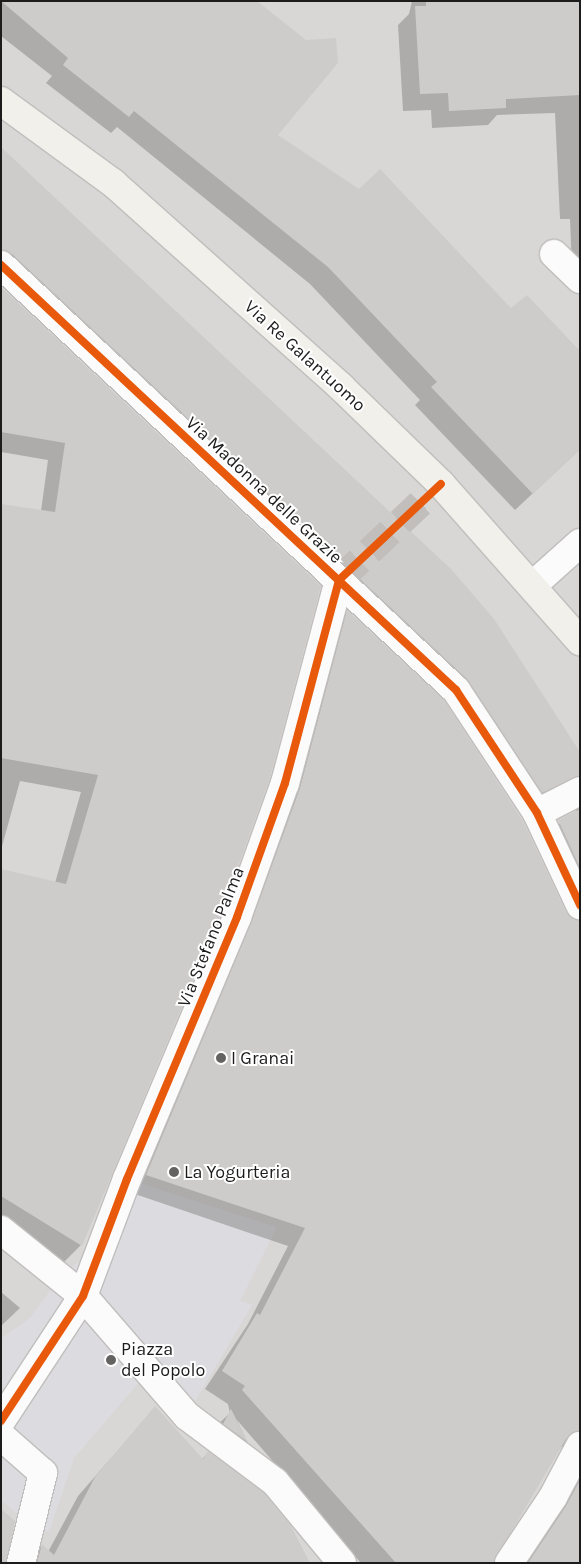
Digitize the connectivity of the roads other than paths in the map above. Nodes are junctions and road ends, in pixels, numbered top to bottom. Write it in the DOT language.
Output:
graph roads {
  1 [pos="1,100"];
  2 [pos="554,254"];
  3 [pos="1,265"];
  4 [pos="580,280"];
  5 [pos="580,543"];
  6 [pos="339,580"];
  7 [pos="533,585"];
  8 [pos="580,641"];
  9 [pos="580,792"];
  10 [pos="537,813"];
  11 [pos="580,905"];
  12 [pos="1,1230"];
  13 [pos="84,1296"];
  14 [pos="1,1421"];
  15 [pos="1,1436"];
  16 [pos="580,1446"];
  17 [pos="21,1563"];
  18 [pos="342,1563"];
  19 [pos="509,1563"];
  1 -- 7 [label="street, Via Re Galantuomo"];
  2 -- 4 [label="street"];
  3 -- 6 [label="street, Via Madonna delle Grazie"];
  5 -- 7 [label="street"];
  6 -- 10 [label="street, Via Madonna delle Grazie"];
  6 -- 13 [label="street, Via Stefano Palma"];
  7 -- 8 [label="street, Via Re Galantuomo"];
  9 -- 10 [label="street"];
  10 -- 11 [label="street, Via Madonna delle Grazie"];
  12 -- 13 [label="street"];
  13 -- 14 [label="street, Via Stefano Palma"];
  13 -- 18 [label="street"];
  15 -- 17 [label="street"];
  16 -- 19 [label="street"];
}
